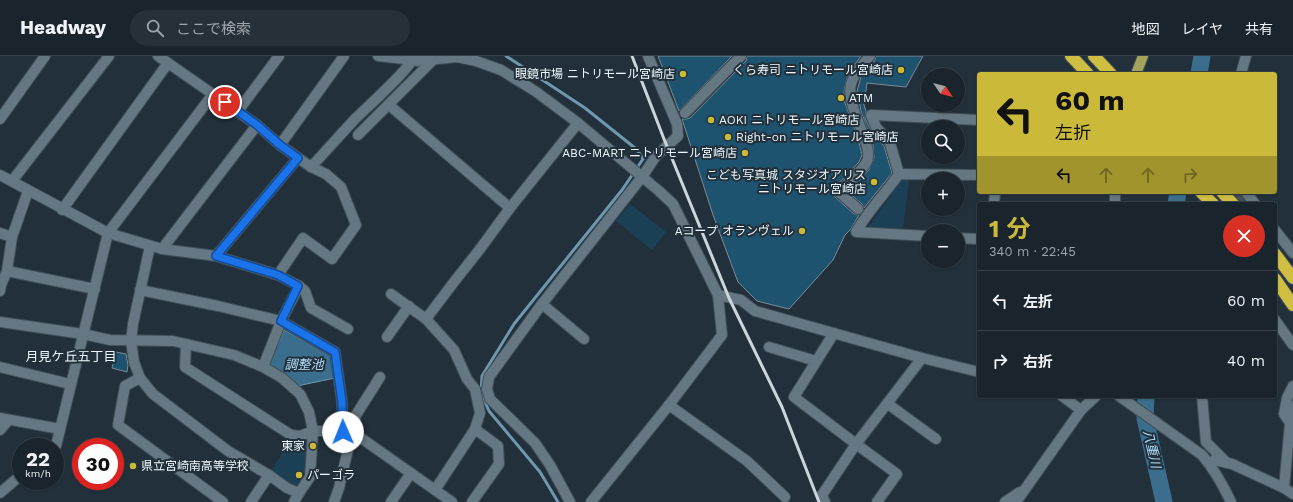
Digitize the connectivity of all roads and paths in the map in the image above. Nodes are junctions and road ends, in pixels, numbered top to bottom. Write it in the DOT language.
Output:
graph roads {
  1 [pos="45,56"];
  2 [pos="109,56"];
  3 [pos="158,56"];
  4 [pos="279,56"];
  5 [pos="344,56"];
  6 [pos="378,56"];
  7 [pos="648,56"];
  8 [pos="741,56"];
  9 [pos="870,56"];
  10 [pos="1072,56"];
  11 [pos="1094,56"];
  12 [pos="1143,56"];
  13 [pos="1246,56"];
  14 [pos="457,57"];
  15 [pos="413,58"];
  16 [pos="433,60"];
  17 [pos="168,63"];
  18 [pos="1086,72"];
  19 [pos="1109,72"];
  20 [pos="1137,72"];
  21 [pos="1242,72"];
  22 [pos="213,94"];
  23 [pos="388,105"];
  24 [pos="238,111"];
  25 [pos="685,113"];
  26 [pos="0,119"];
  27 [pos="977,120"];
  28 [pos="578,123"];
  29 [pos="257,125"];
  30 [pos="358,135"];
  31 [pos="280,145"];
  32 [pos="298,158"];
  33 [pos="311,166"];
  34 [pos="899,174"];
  35 [pos="0,175"];
  36 [pos="977,175"];
  37 [pos="642,177"];
  38 [pos="12,181"];
  39 [pos="28,191"];
  40 [pos="1203,194"];
  41 [pos="1225,194"];
  42 [pos="1248,194"];
  43 [pos="1211,202"];
  44 [pos="1231,202"];
  45 [pos="1254,202"];
  46 [pos="510,208"];
  47 [pos="858,209"];
  48 [pos="62,210"];
  49 [pos="108,233"];
  50 [pos="1277,233"];
  51 [pos="0,234"];
  52 [pos="921,236"];
  53 [pos="12,237"];
  54 [pos="965,238"];
  55 [pos="977,239"];
  56 [pos="150,246"];
  57 [pos="162,249"];
  58 [pos="1293,253"];
  59 [pos="216,256"];
  60 [pos="1277,257"];
  61 [pos="7,271"];
  62 [pos="278,275"];
  63 [pos="1293,278"];
  64 [pos="1277,282"];
  65 [pos="298,286"];
  66 [pos="0,287"];
  67 [pos="95,289"];
  68 [pos="140,290"];
  69 [pos="391,294"];
  70 [pos="718,296"];
  71 [pos="542,304"];
  72 [pos="1293,305"];
  73 [pos="409,306"];
  74 [pos="426,319"];
  75 [pos="281,321"];
  76 [pos="0,322"];
  77 [pos="1277,323"];
  78 [pos="348,329"];
  79 [pos="834,333"];
  80 [pos="83,334"];
  81 [pos="387,337"];
  82 [pos="584,339"];
  83 [pos="131,341"];
  84 [pos="186,344"];
  85 [pos="1293,345"];
  86 [pos="769,347"];
  87 [pos="922,358"];
  88 [pos="816,362"];
  89 [pos="0,367"];
  90 [pos="263,367"];
  91 [pos="977,369"];
  92 [pos="380,377"];
  93 [pos="140,378"];
  94 [pos="70,384"];
  95 [pos="1293,386"];
  96 [pos="475,389"];
  97 [pos="487,389"];
  98 [pos="1065,398"];
  99 [pos="1094,398"];
  100 [pos="1122,398"];
  101 [pos="1202,399"];
  102 [pos="888,404"];
  103 [pos="669,405"];
  104 [pos="1293,406"];
  105 [pos="1081,410"];
  106 [pos="4,419"];
  107 [pos="1290,423"];
  108 [pos="60,429"];
  109 [pos="475,429"];
  110 [pos="0,430"];
  111 [pos="313,431"];
  112 [pos="351,431"];
  113 [pos="58,438"];
  114 [pos="936,439"];
  115 [pos="856,444"];
  116 [pos="1227,463"];
  117 [pos="1210,464"];
  118 [pos="411,472"];
  119 [pos="270,475"];
  120 [pos="12,483"];
  121 [pos="1027,487"];
  122 [pos="435,490"];
  123 [pos="1289,491"];
  124 [pos="0,493"];
  125 [pos="785,497"];
  126 [pos="296,498"];
  127 [pos="223,502"];
  128 [pos="251,502"];
  129 [pos="334,502"];
  130 [pos="391,502"];
  131 [pos="452,502"];
  132 [pos="472,502"];
  133 [pos="570,502"];
  134 [pos="591,502"];
  135 [pos="825,502"];
  136 [pos="877,502"];
  137 [pos="1005,502"];
  138 [pos="1016,502"];
  139 [pos="1024,502"];
  140 [pos="1231,502"];
  1 -- 26 [label="street"];
  2 -- 38 [label="street"];
  3 -- 17 [label="street"];
  4 -- 24 [label="street"];
  5 -- 31 [label="street"];
  6 -- 15 [label="street"];
  7 -- 37 [label="street"];
  8 -- 25 [label="street"];
  9 -- 47 [label="street"];
  10 -- 18 [label="highway"];
  11 -- 19 [label="highway"];
  12 -- 20 [label="main road"];
  13 -- 21 [label="street"];
  14 -- 16 [label="street"];
  14 -- 28 [label="street"];
  15 -- 16 [label="street"];
  15 -- 33 [label="street"];
  16 -- 23 [label="street"];
  17 -- 22 [label="street"];
  17 -- 48 [label="street"];
  22 -- 24 [label="street"];
  22 -- 49 [label="street"];
  23 -- 30 [label="street"];
  23 -- 46 [label="street"];
  24 -- 29 [label="street"];
  27 -- 34 [label="street"];
  28 -- 37 [label="street"];
  28 -- 46 [label="street"];
  29 -- 31 [label="street"];
  29 -- 57 [label="street"];
  31 -- 32 [label="street"];
  32 -- 33 [label="street"];
  32 -- 59 [label="street"];
  33 -- 62 [label="street"];
  34 -- 36 [label="street"];
  34 -- 52 [label="street"];
  35 -- 38 [label="street"];
  37 -- 70 [label="street"];
  37 -- 71 [label="street"];
  38 -- 39 [label="street"];
  39 -- 48 [label="street"];
  39 -- 53 [label="street"];
  40 -- 43 [label="highway"];
  41 -- 44 [label="highway"];
  42 -- 45 [label="street"];
  46 -- 74 [label="street"];
  48 -- 49 [label="street"];
  49 -- 56 [label="street"];
  49 -- 67 [label="street"];
  50 -- 58 [label="street"];
  51 -- 53 [label="street"];
  53 -- 61 [label="street"];
  54 -- 55 [label="street"];
  56 -- 57 [label="street"];
  56 -- 68 [label="street"];
  57 -- 59 [label="street"];
  59 -- 62 [label="street"];
  60 -- 63 [label="highway"];
  61 -- 66 [label="street"];
  61 -- 67 [label="street"];
  62 -- 65 [label="street"];
  64 -- 72 [label="highway"];
  65 -- 75 [label="street"];
  65 -- 78 [label="street"];
  67 -- 80 [label="street"];
  68 -- 75 [label="street"];
  68 -- 83 [label="street"];
  69 -- 73 [label="street"];
  70 -- 79 [label="street"];
  70 -- 103 [label="street"];
  71 -- 82 [label="street"];
  71 -- 97 [label="street"];
  73 -- 74 [label="street"];
  73 -- 81 [label="street"];
  74 -- 96 [label="street"];
  75 -- 90 [label="street"];
  75 -- 111 [label="street"];
  76 -- 80 [label="street"];
  77 -- 85 [label="street"];
  79 -- 87 [label="street"];
  79 -- 88 [label="street"];
  80 -- 83 [label="street"];
  80 -- 94 [label="street"];
  83 -- 84 [label="street"];
  83 -- 93 [label="street"];
  84 -- 90 [label="street"];
  84 -- 111 [label="street"];
  86 -- 88 [label="street"];
  87 -- 91 [label="street"];
  87 -- 102 [label="street"];
  88 -- 115 [label="street"];
  89 -- 94 [label="street"];
  90 -- 111 [label="street"];
  92 -- 112 [label="street"];
  93 -- 119 [label="street"];
  93 -- 127 [label="street"];
  94 -- 108 [label="street"];
  95 -- 107 [label="street"];
  96 -- 97 [label="street"];
  96 -- 109 [label="street"];
  97 -- 133 [label="street"];
  98 -- 105 [label="street"];
  99 -- 105 [label="street"];
  100 -- 117 [label="street"];
  101 -- 116 [label="street"];
  102 -- 114 [label="street"];
  102 -- 115 [label="street"];
  103 -- 125 [label="street"];
  103 -- 134 [label="street"];
  104 -- 107 [label="street"];
  105 -- 121 [label="street"];
  106 -- 108 [label="street"];
  106 -- 110 [label="street"];
  107 -- 123 [label="street"];
  108 -- 113 [label="street"];
  109 -- 122 [label="street"];
  109 -- 132 [label="street"];
  111 -- 126 [label="street"];
  112 -- 118 [label="street"];
  112 -- 129 [label="street"];
  115 -- 135 [label="street"];
  115 -- 136 [label="street"];
  116 -- 117 [label="street"];
  116 -- 123 [label="street"];
  117 -- 140 [label="street"];
  118 -- 122 [label="street"];
  118 -- 130 [label="street"];
  119 -- 126 [label="street"];
  119 -- 128 [label="street"];
  120 -- 124 [label="street"];
  121 -- 137 [label="street"];
  121 -- 138 [label="street"];
  121 -- 139 [label="street"];
  122 -- 131 [label="street"];
}
